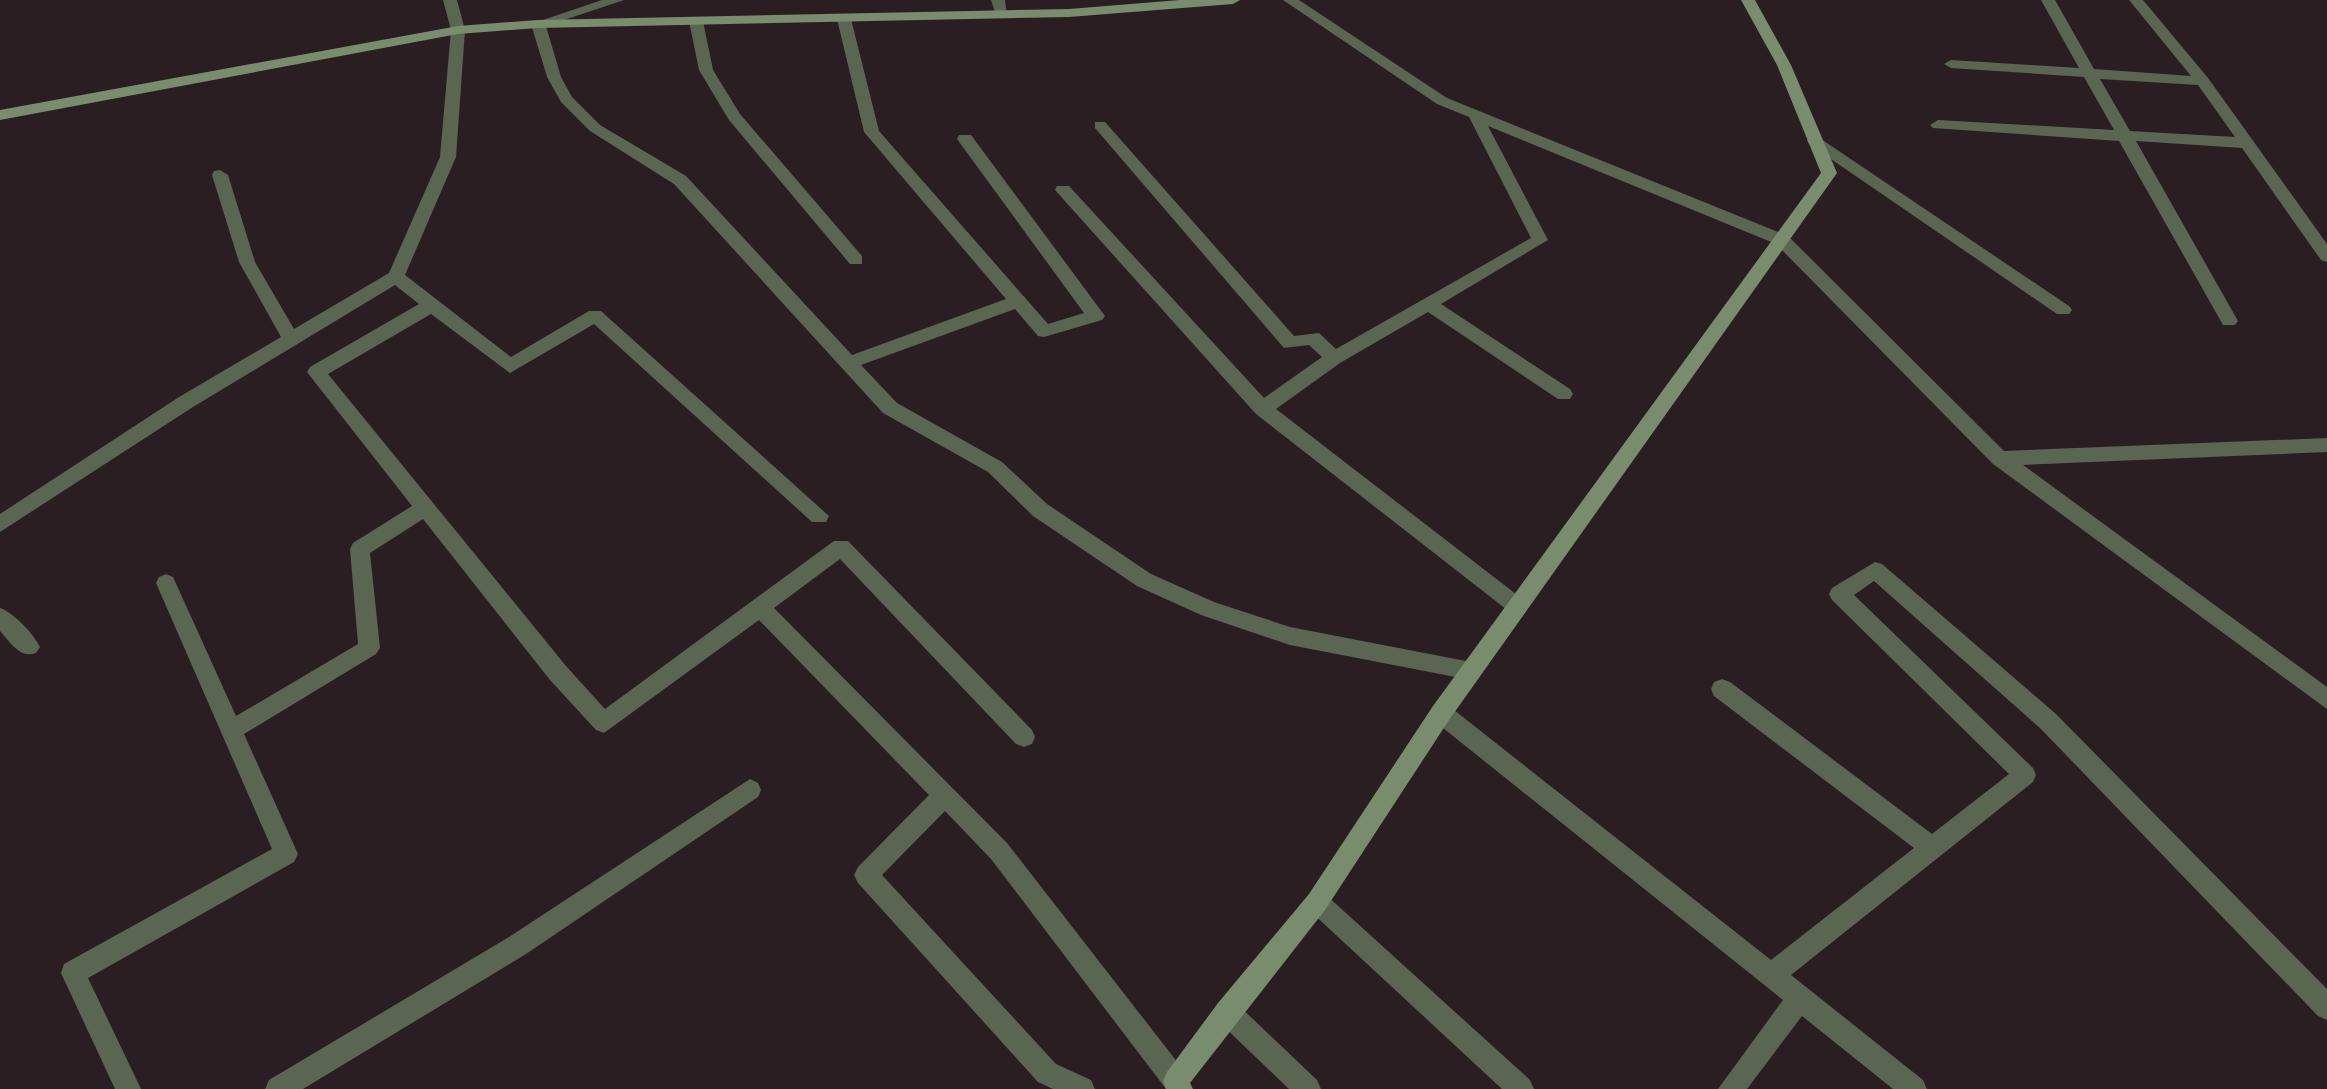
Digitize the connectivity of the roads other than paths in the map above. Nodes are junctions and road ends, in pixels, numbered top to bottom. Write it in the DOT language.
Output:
graph roads {
  1 [pos="450,0"];
  2 [pos="617,0"];
  3 [pos="1233,0"];
  4 [pos="1290,0"];
  5 [pos="1748,0"];
  6 [pos="2048,0"];
  7 [pos="2136,0"];
  8 [pos="1000,7"];
  9 [pos="844,19"];
  10 [pos="696,21"];
  11 [pos="538,24"];
  12 [pos="458,30"];
  13 [pos="1951,64"];
  14 [pos="2092,74"];
  15 [pos="2203,81"];
  16 [pos="0,115"];
  17 [pos="1475,115"];
  18 [pos="1100,125"];
  19 [pos="1938,125"];
  20 [pos="2127,136"];
  21 [pos="965,139"];
  22 [pos="1815,140"];
  23 [pos="2247,143"];
  24 [pos="220,175"];
  25 [pos="1063,190"];
  26 [pos="1782,240"];
  27 [pos="2327,256"];
  28 [pos="856,260"];
  29 [pos="396,277"];
  30 [pos="1018,301"];
  31 [pos="1428,304"];
  32 [pos="432,305"];
  33 [pos="2063,310"];
  34 [pos="2229,321"];
  35 [pos="291,339"];
  36 [pos="1334,358"];
  37 [pos="848,363"];
  38 [pos="1564,394"];
  39 [pos="1263,409"];
  40 [pos="2327,445"];
  41 [pos="2000,459"];
  42 [pos="425,508"];
  43 [pos="819,516"];
  44 [pos="0,524"];
  45 [pos="166,583"];
  46 [pos="760,607"];
  47 [pos="1518,607"];
  48 [pos="0,617"];
  49 [pos="29,647"];
  50 [pos="1471,671"];
  51 [pos="1722,689"];
  52 [pos="2327,699"];
  53 [pos="1441,713"];
  54 [pos="231,730"];
  55 [pos="1024,737"];
  56 [pos="750,790"];
  57 [pos="945,795"];
  58 [pos="1932,848"];
  59 [pos="1317,902"];
  60 [pos="1770,976"];
  61 [pos="1801,997"];
  62 [pos="2327,1007"];
  63 [pos="1227,1012"];
  64 [pos="1178,1085"];
  65 [pos="128,1089"];
  66 [pos="278,1089"];
  67 [pos="1082,1089"];
  68 [pos="1308,1089"];
  69 [pos="1521,1089"];
  70 [pos="1731,1089"];
  71 [pos="1914,1089"];
  1 -- 12 [label="street"];
  2 -- 11 [label="street"];
  3 -- 8 [label="street"];
  4 -- 17 [label="street"];
  5 -- 22 [label="street"];
  6 -- 14 [label="street"];
  7 -- 15 [label="street"];
  8 -- 9 [label="street"];
  9 -- 10 [label="street"];
  9 -- 30 [label="street"];
  10 -- 11 [label="street"];
  10 -- 28 [label="street"];
  11 -- 12 [label="street"];
  11 -- 37 [label="street"];
  12 -- 16 [label="street"];
  12 -- 29 [label="street"];
  13 -- 14 [label="street"];
  14 -- 15 [label="street"];
  14 -- 20 [label="street"];
  15 -- 23 [label="street"];
  17 -- 26 [label="street"];
  17 -- 31 [label="street"];
  18 -- 36 [label="street"];
  19 -- 20 [label="street"];
  20 -- 23 [label="street"];
  20 -- 34 [label="street"];
  21 -- 30 [label="street"];
  22 -- 26 [label="street"];
  22 -- 33 [label="street"];
  23 -- 27 [label="street"];
  24 -- 35 [label="street"];
  25 -- 39 [label="street"];
  26 -- 41 [label="street"];
  26 -- 47 [label="street"];
  29 -- 32 [label="street"];
  29 -- 35 [label="street"];
  30 -- 37 [label="street"];
  31 -- 36 [label="street"];
  31 -- 38 [label="street"];
  32 -- 42 [label="street"];
  32 -- 43 [label="street"];
  35 -- 44 [label="street"];
  36 -- 39 [label="street"];
  37 -- 50 [label="street"];
  39 -- 47 [label="street"];
  40 -- 41 [label="street"];
  41 -- 52 [label="street"];
  42 -- 46 [label="street"];
  42 -- 54 [label="street"];
  45 -- 54 [label="street"];
  46 -- 55 [label="street"];
  46 -- 57 [label="street"];
  47 -- 50 [label="street"];
  48 -- 49 [label="street"];
  50 -- 53 [label="street"];
  51 -- 58 [label="street"];
  53 -- 59 [label="street"];
  53 -- 60 [label="street"];
  54 -- 65 [label="street"];
  56 -- 66 [label="street"];
  57 -- 64 [label="street"];
  57 -- 67 [label="street"];
  58 -- 60 [label="street"];
  58 -- 62 [label="street"];
  59 -- 63 [label="street"];
  59 -- 69 [label="street"];
  60 -- 61 [label="street"];
  61 -- 70 [label="street"];
  61 -- 71 [label="street"];
  63 -- 64 [label="street"];
  63 -- 68 [label="street"];
}
